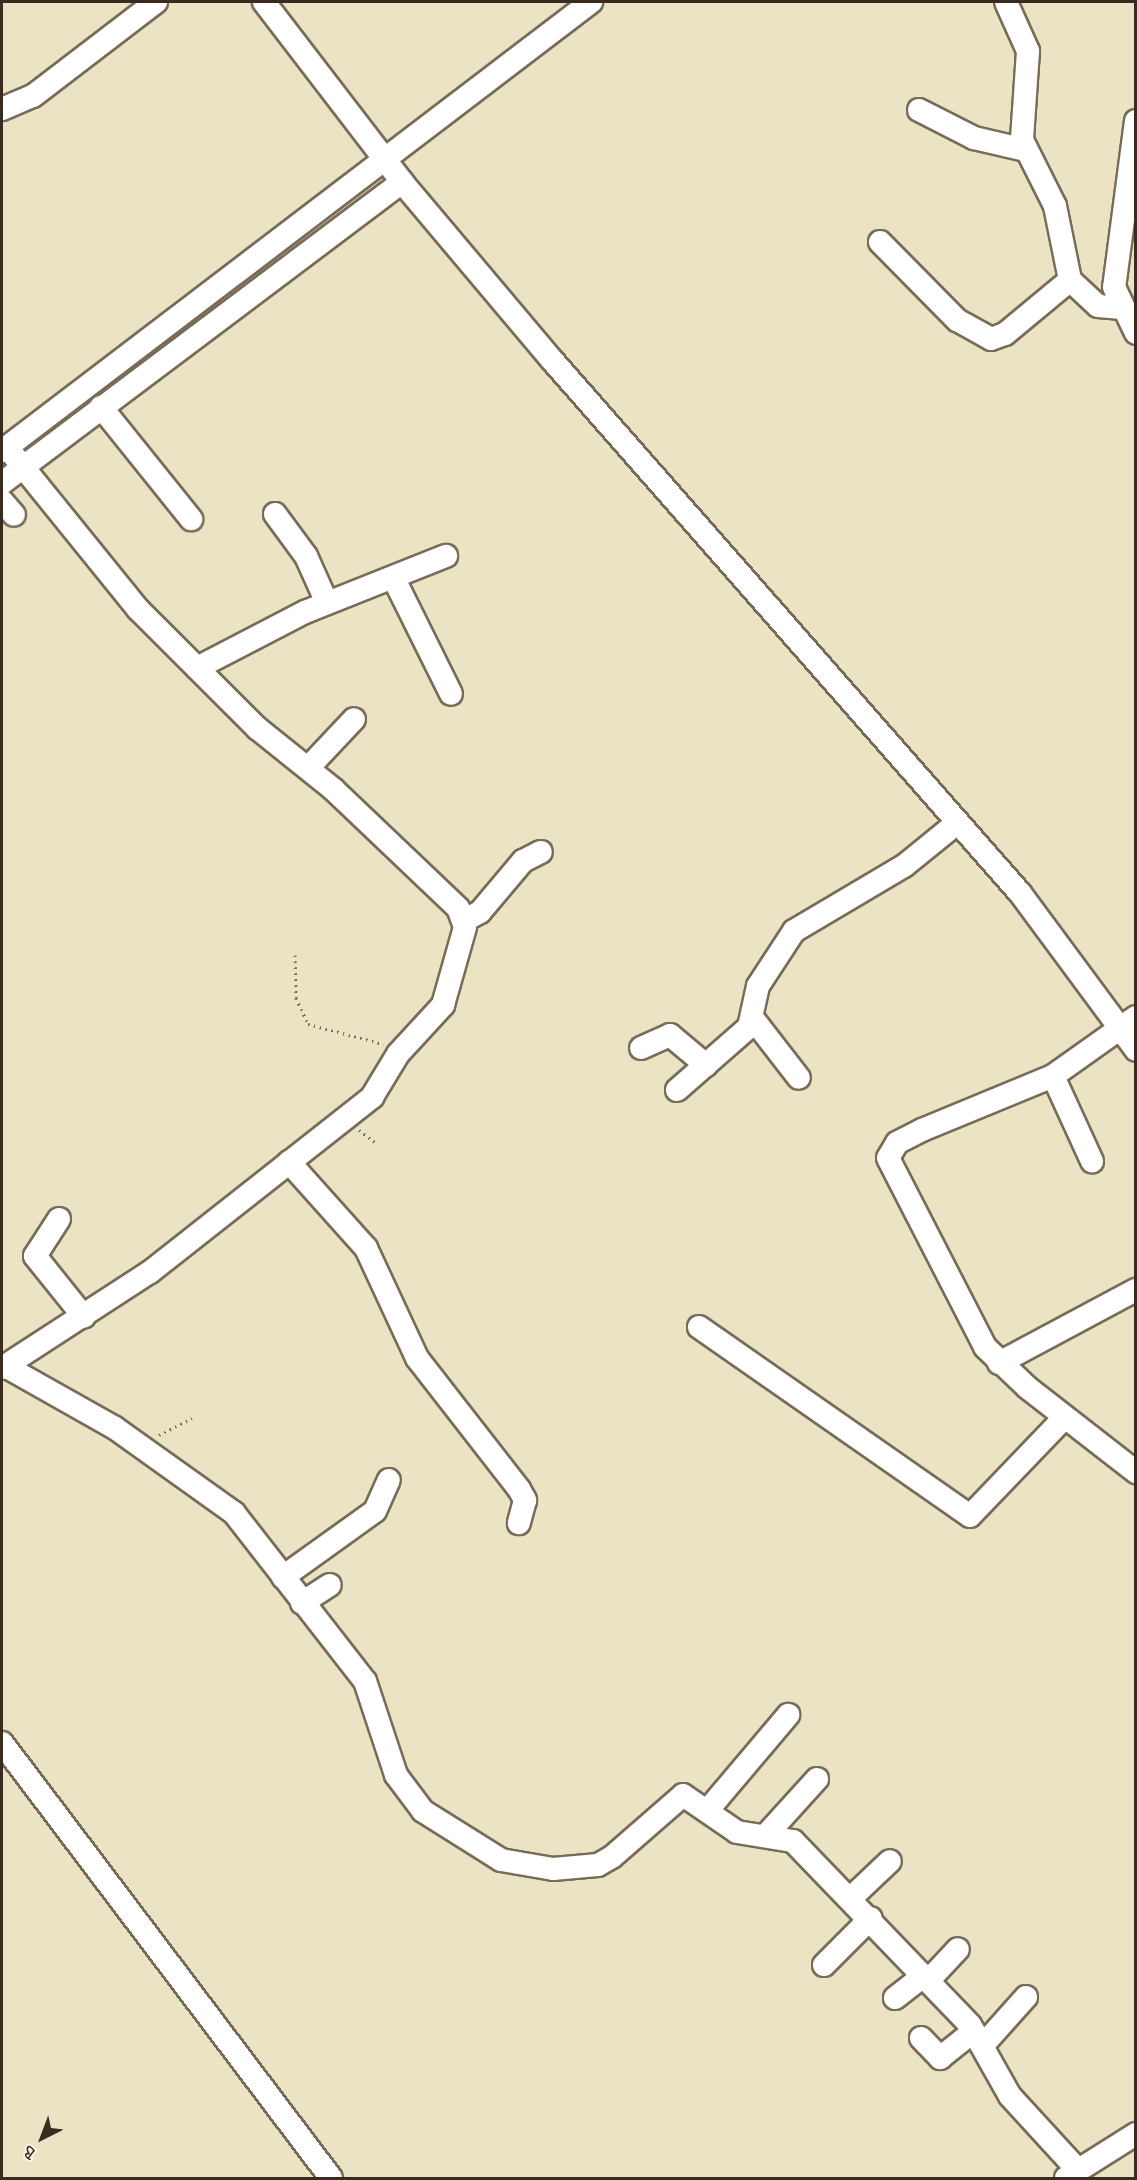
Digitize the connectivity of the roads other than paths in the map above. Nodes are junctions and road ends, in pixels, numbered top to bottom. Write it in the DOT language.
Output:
graph roads {
  1 [pos="156,2"];
  2 [pos="264,2"];
  3 [pos="591,2"];
  4 [pos="1006,2"];
  5 [pos="2,109"];
  6 [pos="919,110"];
  7 [pos="1136,121"];
  8 [pos="1026,150"];
  9 [pos="393,170"];
  10 [pos="880,242"];
  11 [pos="1070,280"];
  12 [pos="1119,308"];
  13 [pos="1136,333"];
  14 [pos="101,407"];
  15 [pos="12,456"];
  16 [pos="2,483"];
  17 [pos="275,514"];
  18 [pos="191,519"];
  19 [pos="446,556"];
  20 [pos="394,579"];
  21 [pos="327,603"];
  22 [pos="197,668"];
  23 [pos="451,694"];
  24 [pos="354,719"];
  25 [pos="308,768"];
  26 [pos="957,823"];
  27 [pos="541,852"];
  28 [pos="465,920"];
  29 [pos="754,1020"];
  30 [pos="1127,1023"];
  31 [pos="641,1048"];
  32 [pos="1136,1050"];
  33 [pos="706,1065"];
  34 [pos="1053,1076"];
  35 [pos="799,1078"];
  36 [pos="677,1090"];
  37 [pos="1092,1161"];
  38 [pos="290,1162"];
  39 [pos="59,1220"];
  40 [pos="1136,1290"];
  41 [pos="84,1317"];
  42 [pos="699,1327"];
  43 [pos="999,1363"];
  44 [pos="3,1367"];
  45 [pos="1064,1418"];
  46 [pos="1136,1472"];
  47 [pos="389,1480"];
  48 [pos="519,1523"];
  49 [pos="283,1577"];
  50 [pos="330,1585"];
  51 [pos="302,1603"];
  52 [pos="788,1715"];
  53 [pos="2,1743"];
  54 [pos="817,1779"];
  55 [pos="707,1812"];
  56 [pos="768,1833"];
  57 [pos="890,1861"];
  58 [pos="852,1897"];
  59 [pos="872,1918"];
  60 [pos="958,1949"];
  61 [pos="824,1965"];
  62 [pos="927,1977"];
  63 [pos="896,1998"];
  64 [pos="1026,1998"];
  65 [pos="979,2037"];
  66 [pos="921,2038"];
  67 [pos="1136,2134"];
  68 [pos="1072,2174"];
  69 [pos="331,2178"];
  1 -- 5 [label="street"];
  2 -- 9 [label="street"];
  3 -- 9 [label="street"];
  4 -- 8 [label="street"];
  6 -- 8 [label="street"];
  7 -- 12 [label="street"];
  8 -- 11 [label="street"];
  9 -- 14 [label="street"];
  9 -- 15 [label="street"];
  9 -- 26 [label="street"];
  10 -- 11 [label="street"];
  11 -- 12 [label="street"];
  12 -- 13 [label="street"];
  14 -- 15 [label="street"];
  14 -- 18 [label="street"];
  15 -- 16 [label="street"];
  15 -- 22 [label="street"];
  17 -- 21 [label="street"];
  19 -- 20 [label="street"];
  20 -- 21 [label="street"];
  20 -- 23 [label="street"];
  21 -- 22 [label="street"];
  22 -- 25 [label="street"];
  24 -- 25 [label="street"];
  25 -- 28 [label="street"];
  26 -- 29 [label="street"];
  26 -- 30 [label="street"];
  27 -- 28 [label="street"];
  28 -- 38 [label="street"];
  29 -- 33 [label="street"];
  29 -- 35 [label="street"];
  30 -- 32 [label="street"];
  30 -- 34 [label="street"];
  31 -- 33 [label="street"];
  33 -- 36 [label="street"];
  34 -- 37 [label="street"];
  34 -- 43 [label="street"];
  38 -- 41 [label="street"];
  38 -- 48 [label="street"];
  39 -- 41 [label="street"];
  40 -- 43 [label="street"];
  41 -- 44 [label="street"];
  42 -- 45 [label="street"];
  43 -- 45 [label="street"];
  44 -- 49 [label="street"];
  45 -- 46 [label="street"];
  47 -- 49 [label="street"];
  49 -- 51 [label="street"];
  50 -- 51 [label="street"];
  51 -- 55 [label="street"];
  52 -- 55 [label="street"];
  53 -- 69 [label="street"];
  54 -- 56 [label="street"];
  55 -- 56 [label="street"];
  56 -- 58 [label="street"];
  57 -- 58 [label="street"];
  58 -- 59 [label="street"];
  59 -- 61 [label="street"];
  59 -- 62 [label="street"];
  60 -- 62 [label="street"];
  62 -- 63 [label="street"];
  62 -- 65 [label="street"];
  64 -- 65 [label="street"];
  65 -- 66 [label="street"];
  65 -- 68 [label="street"];
  67 -- 68 [label="street"];
}
